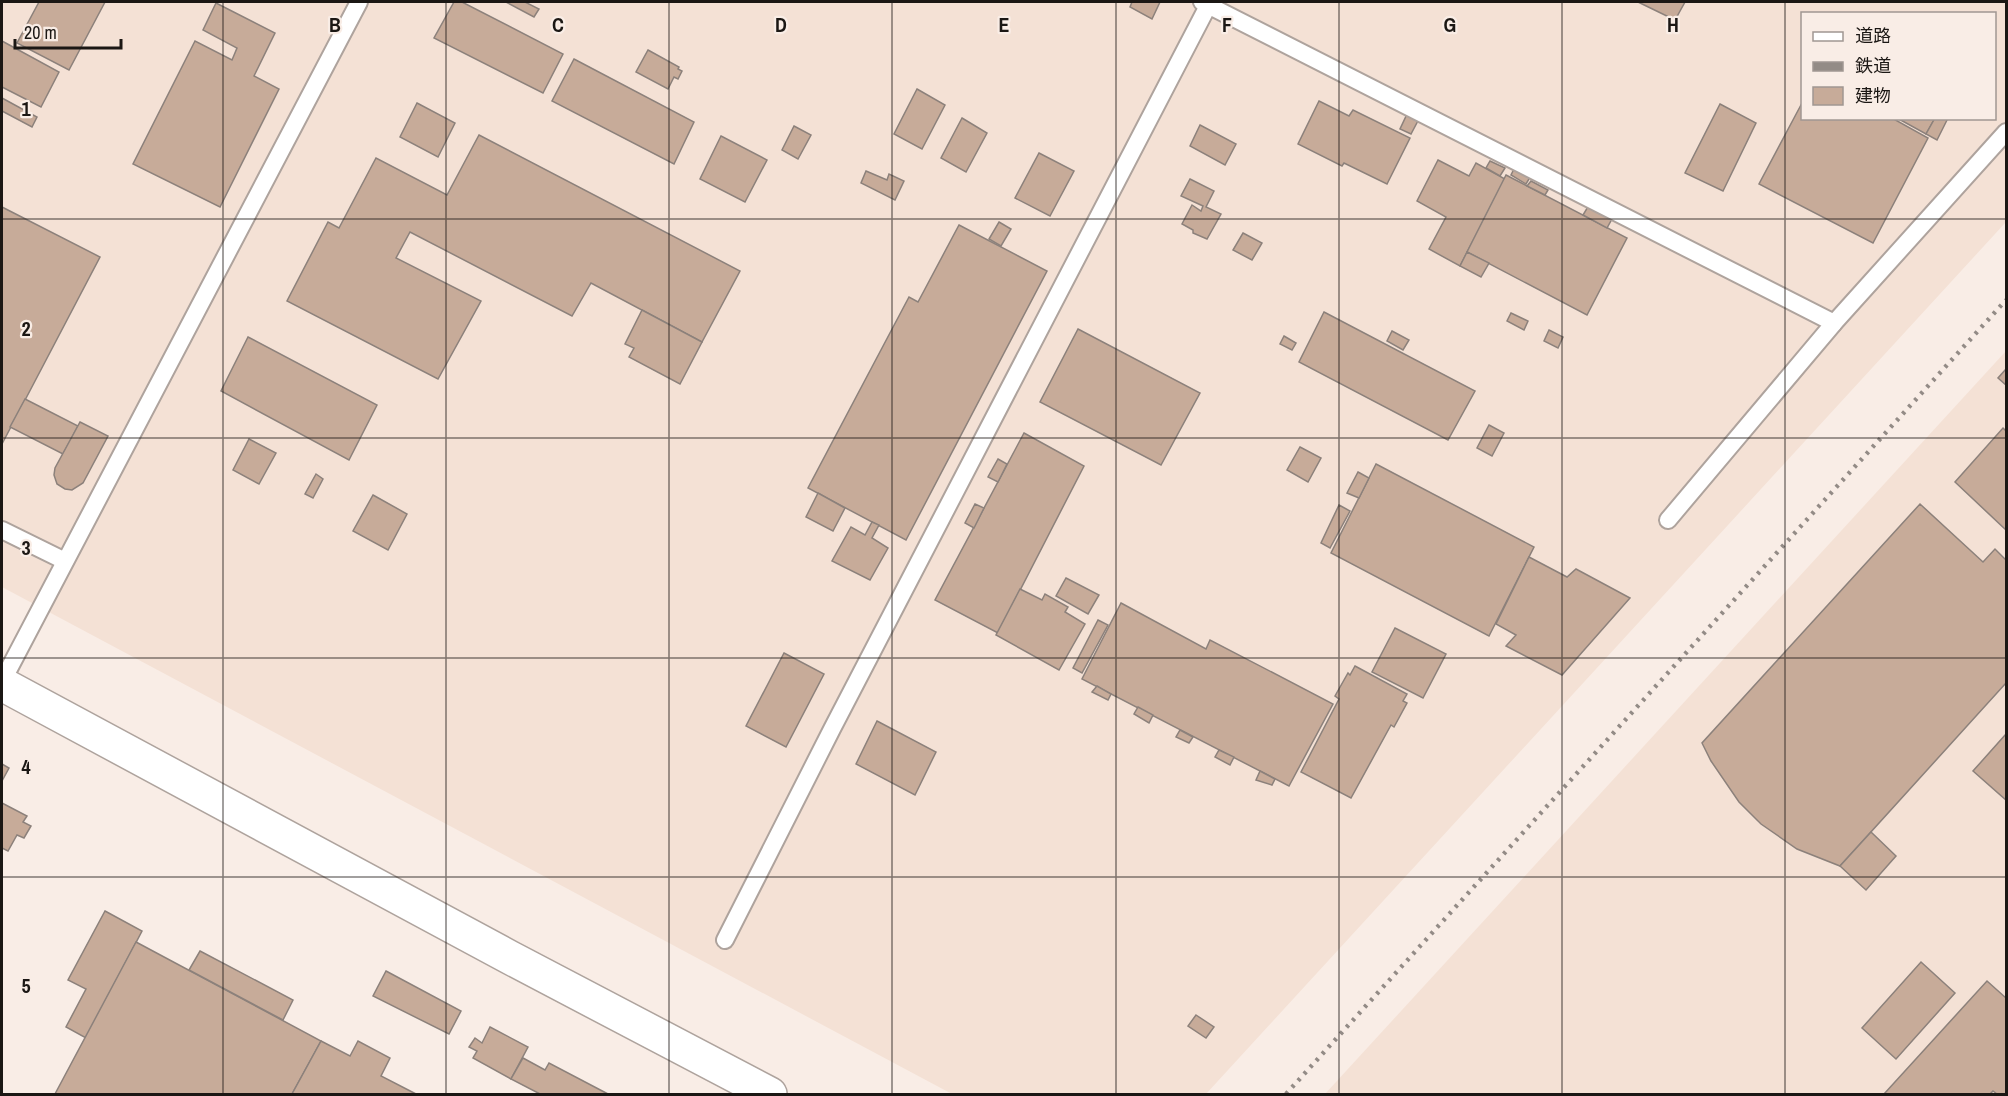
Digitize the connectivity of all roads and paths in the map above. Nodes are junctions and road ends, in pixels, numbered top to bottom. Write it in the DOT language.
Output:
graph roads {
  1 [pos="359,2"];
  2 [pos="1207,3"];
  3 [pos="2007,132"];
  4 [pos="1834,323"];
  5 [pos="1668,520"];
  6 [pos="2,530"];
  7 [pos="65,561"];
  8 [pos="2,683"];
  9 [pos="725,940"];
  10 [pos="770,1095"];
  1 -- 7 [label="lane"];
  2 -- 4 [label="lane"];
  2 -- 9 [label="lane"];
  3 -- 4 [label="lane"];
  4 -- 5 [label="lane"];
  6 -- 7 [label="lane"];
  7 -- 8 [label="lane"];
  8 -- 10 [label="street"];
}
